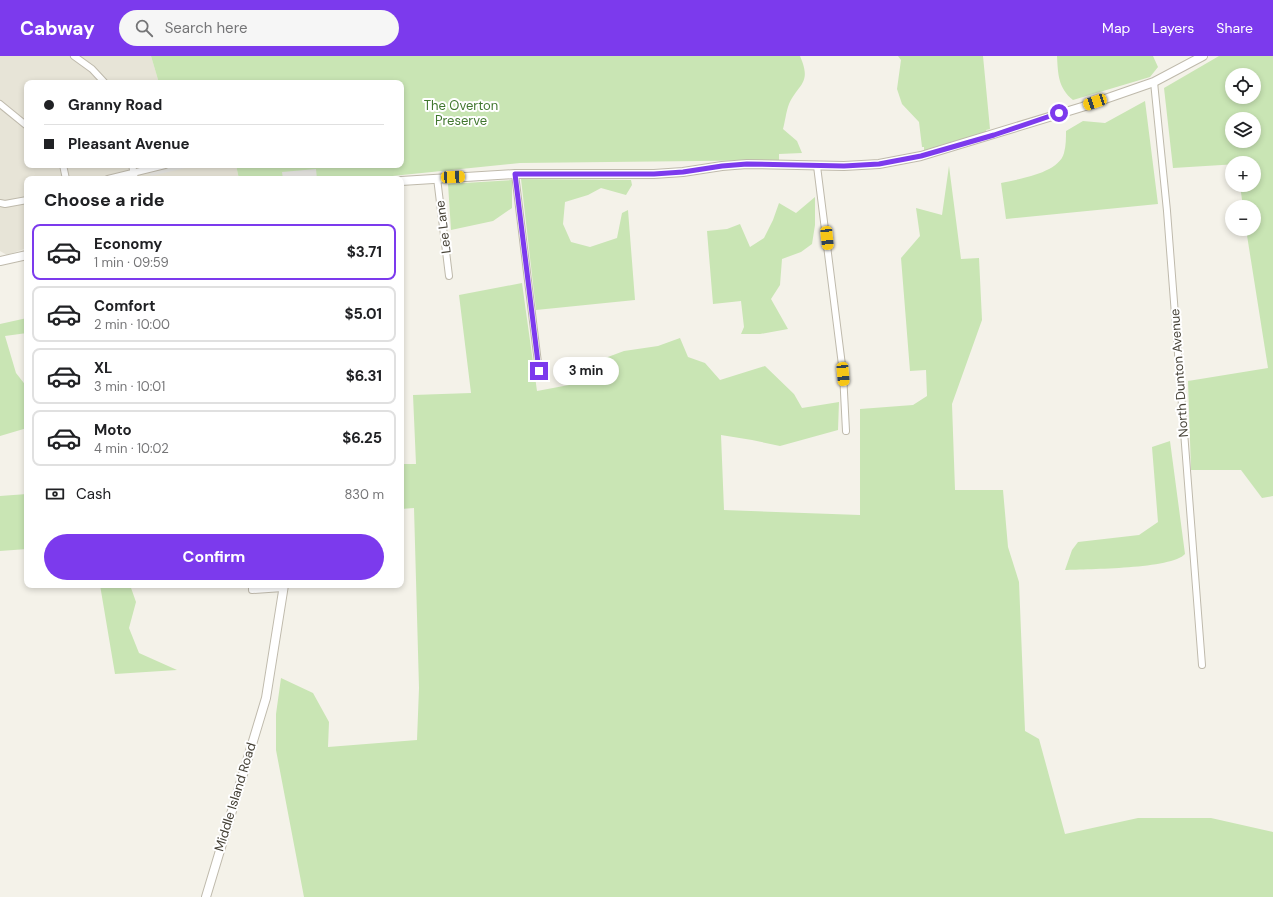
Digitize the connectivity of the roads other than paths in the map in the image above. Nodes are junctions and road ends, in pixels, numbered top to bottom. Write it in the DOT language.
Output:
graph roads {
  1 [pos="74,56"];
  2 [pos="1203,56"];
  3 [pos="102,80"];
  4 [pos="1154,82"];
  5 [pos="0,104"];
  6 [pos="24,124"];
  7 [pos="817,166"];
  8 [pos="156,168"];
  9 [pos="515,174"];
  10 [pos="134,176"];
  11 [pos="437,178"];
  12 [pos="404,181"];
  13 [pos="24,201"];
  14 [pos="0,203"];
  15 [pos="24,256"];
  16 [pos="0,261"];
  17 [pos="449,276"];
  18 [pos="539,371"];
  19 [pos="846,431"];
  20 [pos="252,588"];
  21 [pos="268,588"];
  22 [pos="283,588"];
  23 [pos="1202,665"];
  24 [pos="206,897"];
  1 -- 3 [label="street"];
  2 -- 4 [label="street"];
  4 -- 7 [label="street"];
  4 -- 23 [label="street, North Dunton Avenue"];
  5 -- 6 [label="street"];
  7 -- 9 [label="street"];
  7 -- 19 [label="street"];
  8 -- 10 [label="street"];
  9 -- 11 [label="street"];
  9 -- 18 [label="street"];
  11 -- 12 [label="street"];
  11 -- 17 [label="street, Lee Lane"];
  13 -- 14 [label="street"];
  15 -- 16 [label="street"];
  20 -- 21 [label="street"];
  22 -- 24 [label="street, Middle Island Road"];
}
